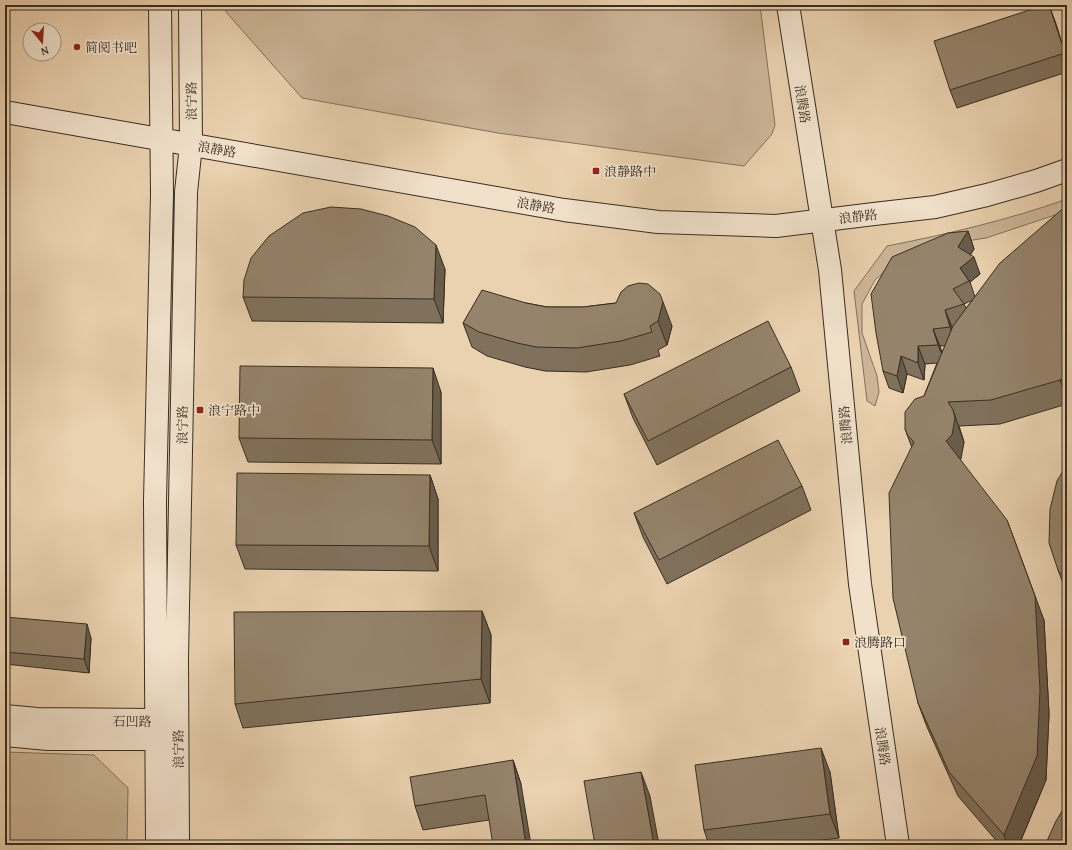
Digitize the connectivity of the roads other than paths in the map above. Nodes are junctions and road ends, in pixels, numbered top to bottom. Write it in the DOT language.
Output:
graph roads {
  1 [pos="160,5"];
  2 [pos="190,5"];
  3 [pos="788,5"];
  4 [pos="5,112"];
  5 [pos="162,140"];
  6 [pos="191,145"];
  7 [pos="1067,170"];
  8 [pos="822,220"];
  9 [pos="5,716"];
  10 [pos="178,727"];
  11 [pos="156,730"];
  12 [pos="5,735"];
  13 [pos="157,845"];
  14 [pos="178,845"];
  15 [pos="898,845"];
  1 -- 5 [label="main road, 浪宁路"];
  2 -- 6 [label="main road, 浪宁路"];
  3 -- 8 [label="main road, 浪腾路"];
  4 -- 5 [label="main road, 浪静路"];
  5 -- 6 [label="main road, 浪静路"];
  5 -- 11 [label="main road, 浪宁路"];
  6 -- 8 [label="main road, 浪静路"];
  6 -- 10 [label="main road, 浪宁路"];
  7 -- 8 [label="main road, 浪静路"];
  8 -- 15 [label="main road, 浪腾路"];
  9 -- 11 [label="main road, 石凹路"];
  10 -- 11 [label="main road, 石凹路"];
  10 -- 14 [label="main road, 浪宁路"];
  11 -- 12 [label="main road, 石凹路"];
  11 -- 13 [label="main road, 浪宁路"];
}
